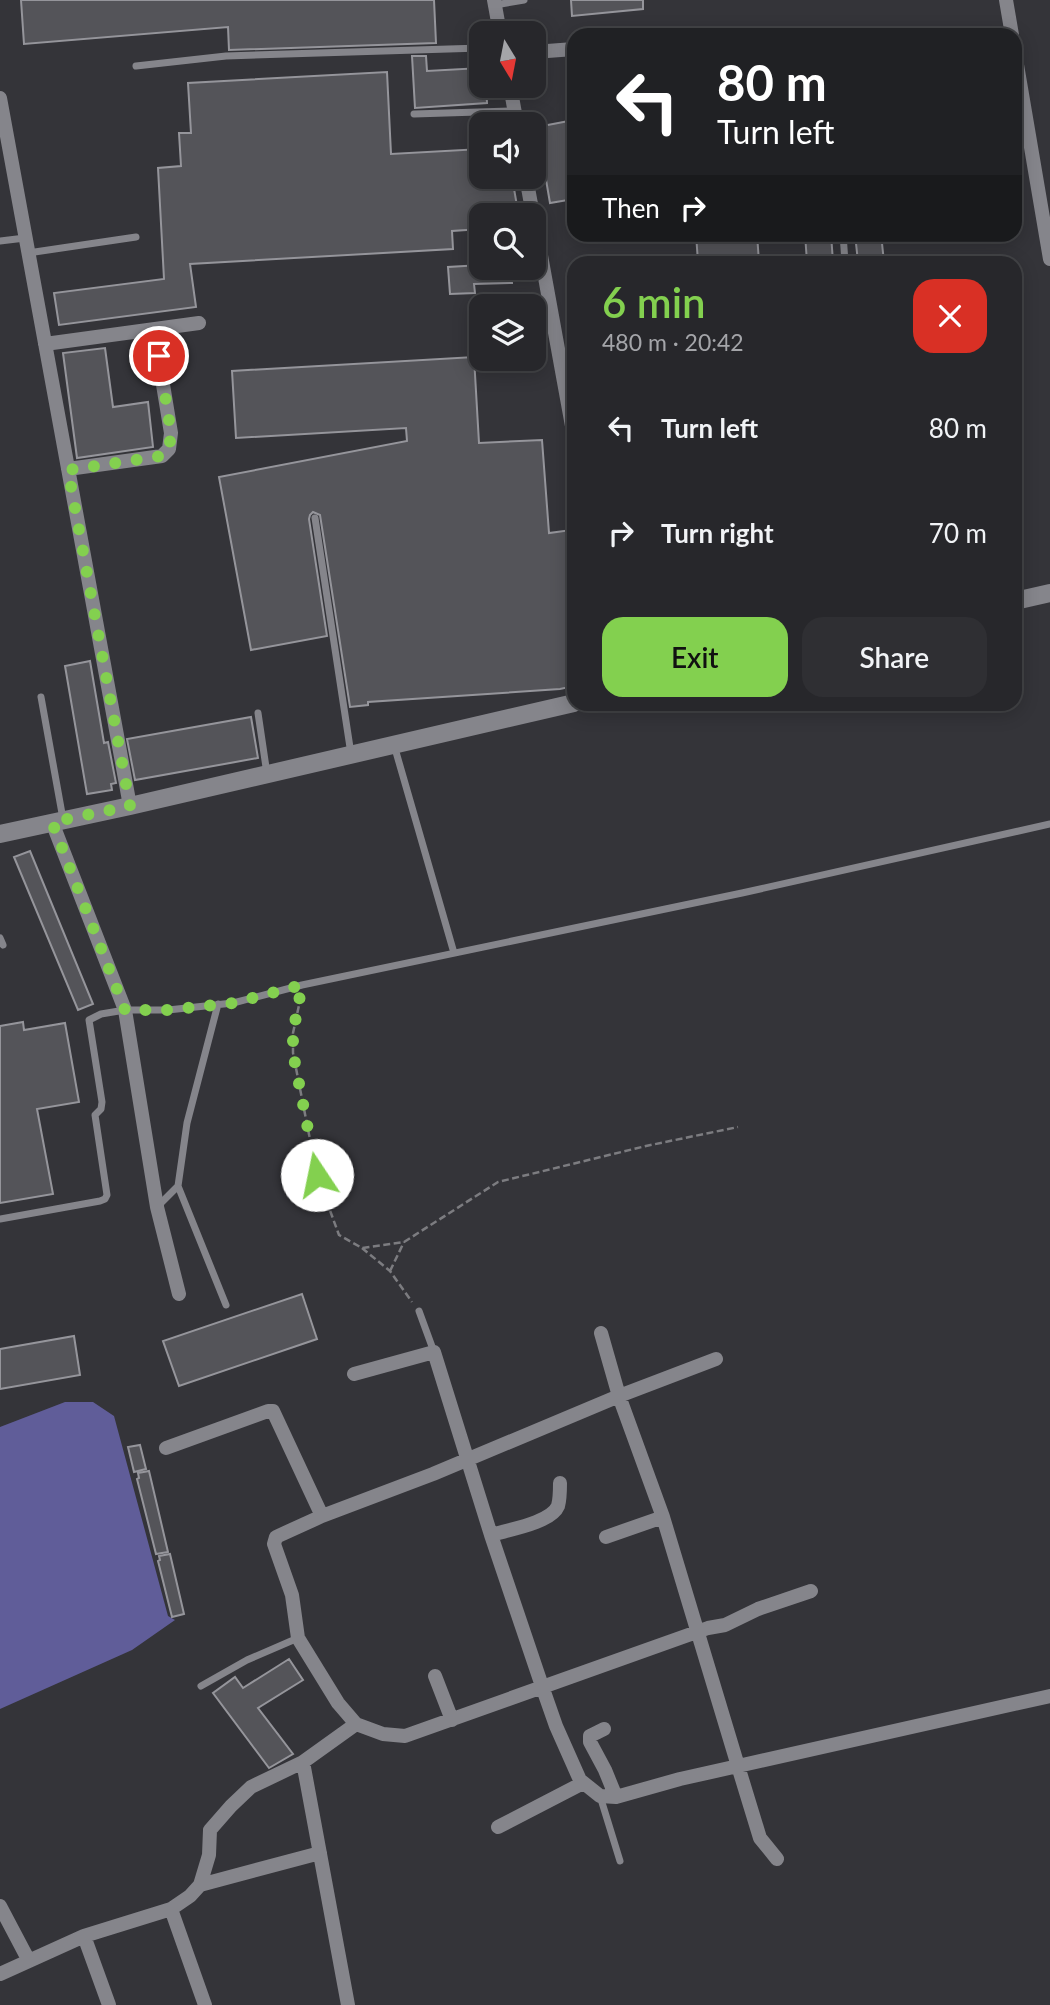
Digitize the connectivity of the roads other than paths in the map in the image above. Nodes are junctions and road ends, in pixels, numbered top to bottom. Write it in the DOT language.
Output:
graph roads {
  1 [pos="524,0"];
  2 [pos="1006,0"];
  3 [pos="495,2"];
  4 [pos="498,21"];
  5 [pos="1011,28"];
  6 [pos="469,48"];
  7 [pos="567,50"];
  8 [pos="546,51"];
  9 [pos="136,66"];
  10 [pos="1022,88"];
  11 [pos="0,98"];
  12 [pos="414,114"];
  13 [pos="469,116"];
  14 [pos="1045,204"];
  15 [pos="136,236"];
  16 [pos="0,241"];
  17 [pos="27,246"];
  18 [pos="1050,259"];
  19 [pos="546,280"];
  20 [pos="199,323"];
  21 [pos="154,330"];
  22 [pos="45,344"];
  23 [pos="567,398"];
  24 [pos="68,470"];
  25 [pos="315,518"];
  26 [pos="1050,593"];
  27 [pos="1022,599"];
  28 [pos="41,697"];
  29 [pos="567,705"];
  30 [pos="258,713"];
  31 [pos="394,744"];
  32 [pos="351,754"];
  33 [pos="267,774"];
  34 [pos="130,806"];
  35 [pos="58,821"];
  36 [pos="1050,824"];
  37 [pos="0,834"];
  38 [pos="454,953"];
  39 [pos="218,1004"];
  40 [pos="125,1010"];
  41 [pos="178,1186"];
  42 [pos="157,1207"];
  43 [pos="0,1219"];
  44 [pos="179,1294"];
  45 [pos="226,1305"];
  46 [pos="419,1311"];
  47 [pos="601,1332"];
  48 [pos="434,1352"];
  49 [pos="716,1359"];
  50 [pos="354,1374"];
  51 [pos="619,1396"];
  52 [pos="166,1448"];
  53 [pos="467,1458"];
  54 [pos="560,1483"];
  55 [pos="322,1516"];
  56 [pos="663,1517"];
  57 [pos="491,1535"];
  58 [pos="606,1537"];
  59 [pos="811,1591"];
  60 [pos="697,1632"];
  61 [pos="298,1638"];
  62 [pos="435,1676"];
  63 [pos="201,1686"];
  64 [pos="542,1686"];
  65 [pos="1050,1696"];
  66 [pos="452,1720"];
  67 [pos="356,1724"];
  68 [pos="604,1729"];
  69 [pos="303,1762"];
  70 [pos="738,1766"];
  71 [pos="583,1783"];
  72 [pos="600,1797"];
  73 [pos="616,1797"];
  74 [pos="498,1827"];
  75 [pos="320,1853"];
  76 [pos="777,1858"];
  77 [pos="620,1861"];
  78 [pos="200,1885"];
  79 [pos="0,1906"];
  80 [pos="171,1909"];
  81 [pos="84,1936"];
  82 [pos="29,1961"];
  83 [pos="0,1974"];
  84 [pos="109,2005"];
  85 [pos="205,2005"];
  86 [pos="348,2005"];
  1 -- 3 [label="lane"];
  2 -- 5 [label="street"];
  3 -- 4 [label="street"];
  6 -- 9 [label="lane"];
  7 -- 8 [label="street"];
  10 -- 14 [label="street"];
  11 -- 17 [label="street"];
  12 -- 13 [label="lane"];
  14 -- 18 [label="street"];
  15 -- 17 [label="lane"];
  16 -- 17 [label="lane"];
  17 -- 22 [label="street"];
  19 -- 23 [label="street"];
  20 -- 21 [label="street"];
  21 -- 22 [label="street"];
  21 -- 24 [label="street"];
  22 -- 24 [label="street"];
  24 -- 34 [label="street"];
  25 -- 32 [label="lane"];
  26 -- 27 [label="street"];
  28 -- 35 [label="lane"];
  29 -- 31 [label="street"];
  30 -- 33 [label="lane"];
  31 -- 32 [label="street"];
  31 -- 38 [label="lane"];
  32 -- 33 [label="street"];
  33 -- 34 [label="street"];
  34 -- 35 [label="street"];
  35 -- 37 [label="street"];
  35 -- 40 [label="street"];
  36 -- 38 [label="lane"];
  38 -- 39 [label="lane"];
  39 -- 40 [label="lane"];
  39 -- 41 [label="lane"];
  40 -- 42 [label="street"];
  40 -- 43 [label="lane"];
  41 -- 42 [label="lane"];
  41 -- 45 [label="lane"];
  42 -- 44 [label="street"];
  46 -- 48 [label="lane"];
  47 -- 51 [label="street"];
  48 -- 50 [label="street"];
  48 -- 53 [label="street"];
  49 -- 51 [label="street"];
  51 -- 53 [label="street"];
  51 -- 56 [label="street"];
  52 -- 55 [label="street"];
  53 -- 55 [label="street"];
  53 -- 57 [label="street"];
  54 -- 57 [label="street"];
  55 -- 61 [label="street"];
  56 -- 58 [label="street"];
  56 -- 60 [label="street"];
  57 -- 64 [label="street"];
  59 -- 60 [label="street"];
  60 -- 64 [label="street"];
  60 -- 70 [label="street"];
  61 -- 63 [label="lane"];
  61 -- 67 [label="street"];
  62 -- 66 [label="street"];
  64 -- 66 [label="street"];
  64 -- 71 [label="street"];
  65 -- 70 [label="street"];
  66 -- 67 [label="street"];
  67 -- 69 [label="street"];
  68 -- 73 [label="street"];
  69 -- 75 [label="street"];
  69 -- 78 [label="street"];
  70 -- 73 [label="street"];
  70 -- 76 [label="street"];
  71 -- 72 [label="street"];
  71 -- 74 [label="street"];
  72 -- 73 [label="street"];
  72 -- 77 [label="lane"];
  75 -- 78 [label="street"];
  75 -- 86 [label="street"];
  78 -- 80 [label="street"];
  79 -- 82 [label="street"];
  80 -- 81 [label="street"];
  80 -- 85 [label="street"];
  81 -- 82 [label="street"];
  81 -- 84 [label="street"];
  82 -- 83 [label="street"];
}
